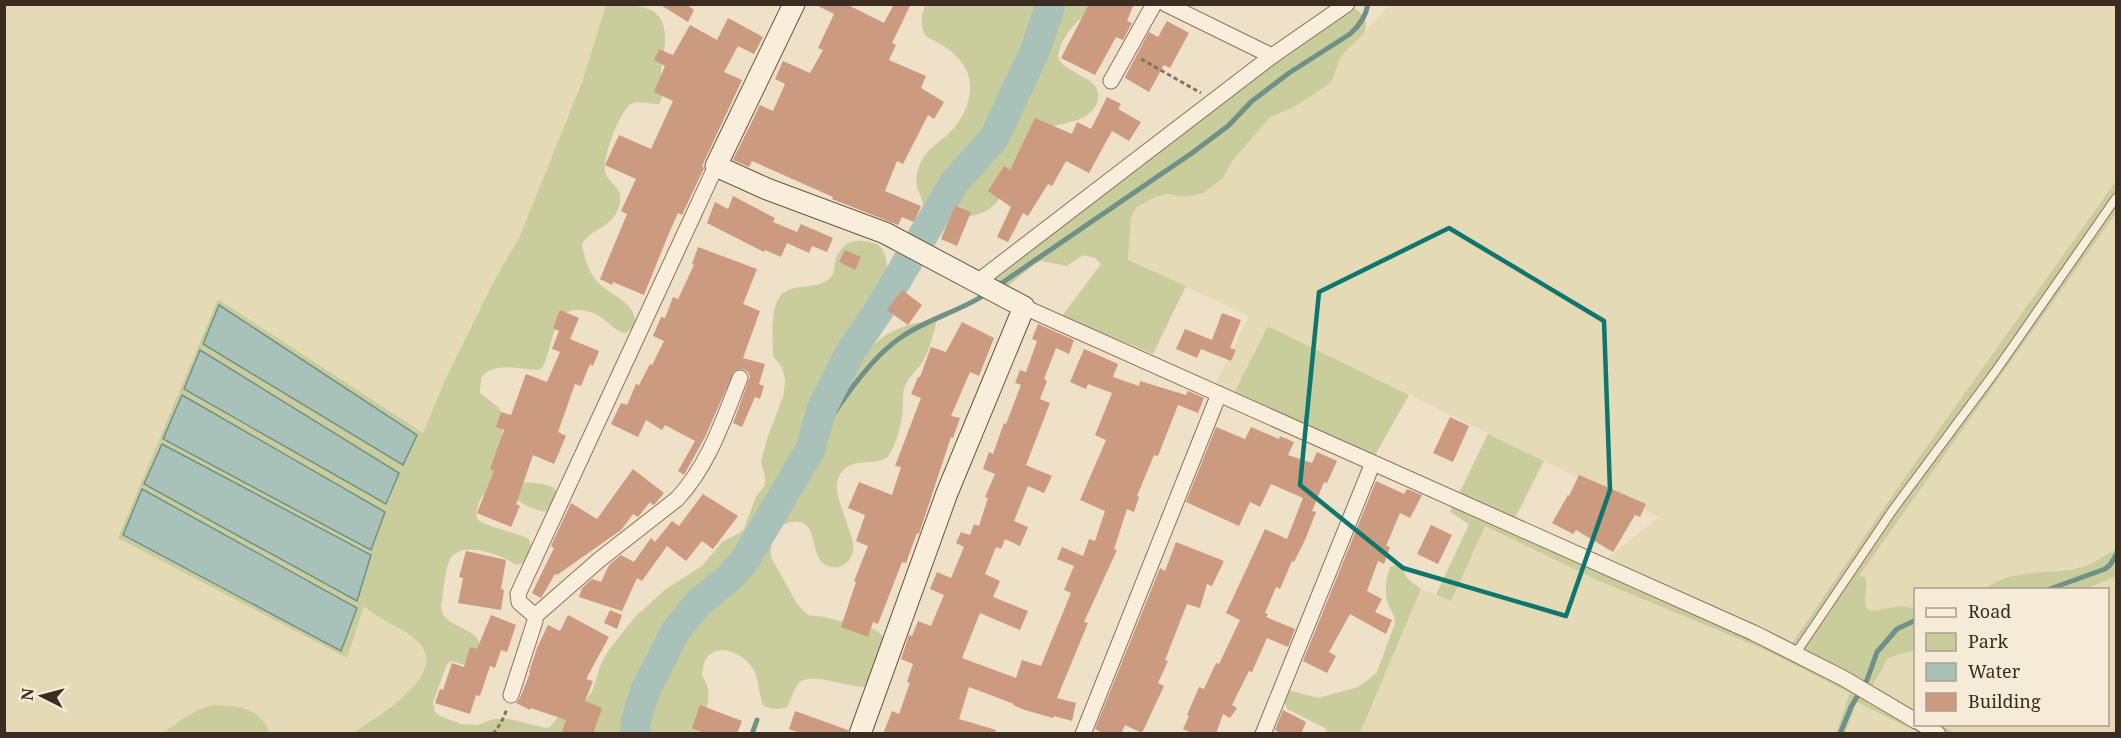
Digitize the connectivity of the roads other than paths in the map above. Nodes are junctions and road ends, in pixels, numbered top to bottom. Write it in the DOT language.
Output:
graph roads {
  1 [pos="794,4"];
  2 [pos="1154,4"];
  3 [pos="1166,4"];
  4 [pos="1347,4"];
  5 [pos="1272,56"];
  6 [pos="1111,81"];
  7 [pos="716,166"];
  8 [pos="2116,198"];
  9 [pos="987,289"];
  10 [pos="1024,308"];
  11 [pos="740,378"];
  12 [pos="1219,394"];
  13 [pos="1372,465"];
  14 [pos="535,616"];
  15 [pos="1796,653"];
  16 [pos="511,695"];
  17 [pos="1914,720"];
  18 [pos="1925,726"];
  19 [pos="860,734"];
  20 [pos="1083,734"];
  21 [pos="1263,734"];
  22 [pos="1938,734"];
  1 -- 7 [label="street"];
  2 -- 6 [label="street"];
  3 -- 5 [label="street"];
  4 -- 5 [label="street"];
  5 -- 9 [label="street"];
  7 -- 9 [label="street"];
  7 -- 14 [label="street"];
  8 -- 15 [label="lane"];
  9 -- 10 [label="street"];
  10 -- 12 [label="street"];
  10 -- 19 [label="street"];
  11 -- 14 [label="street"];
  12 -- 13 [label="street"];
  12 -- 20 [label="street"];
  13 -- 15 [label="street"];
  13 -- 21 [label="street"];
  14 -- 16 [label="street"];
  15 -- 17 [label="street"];
  18 -- 22 [label="street"];
}
